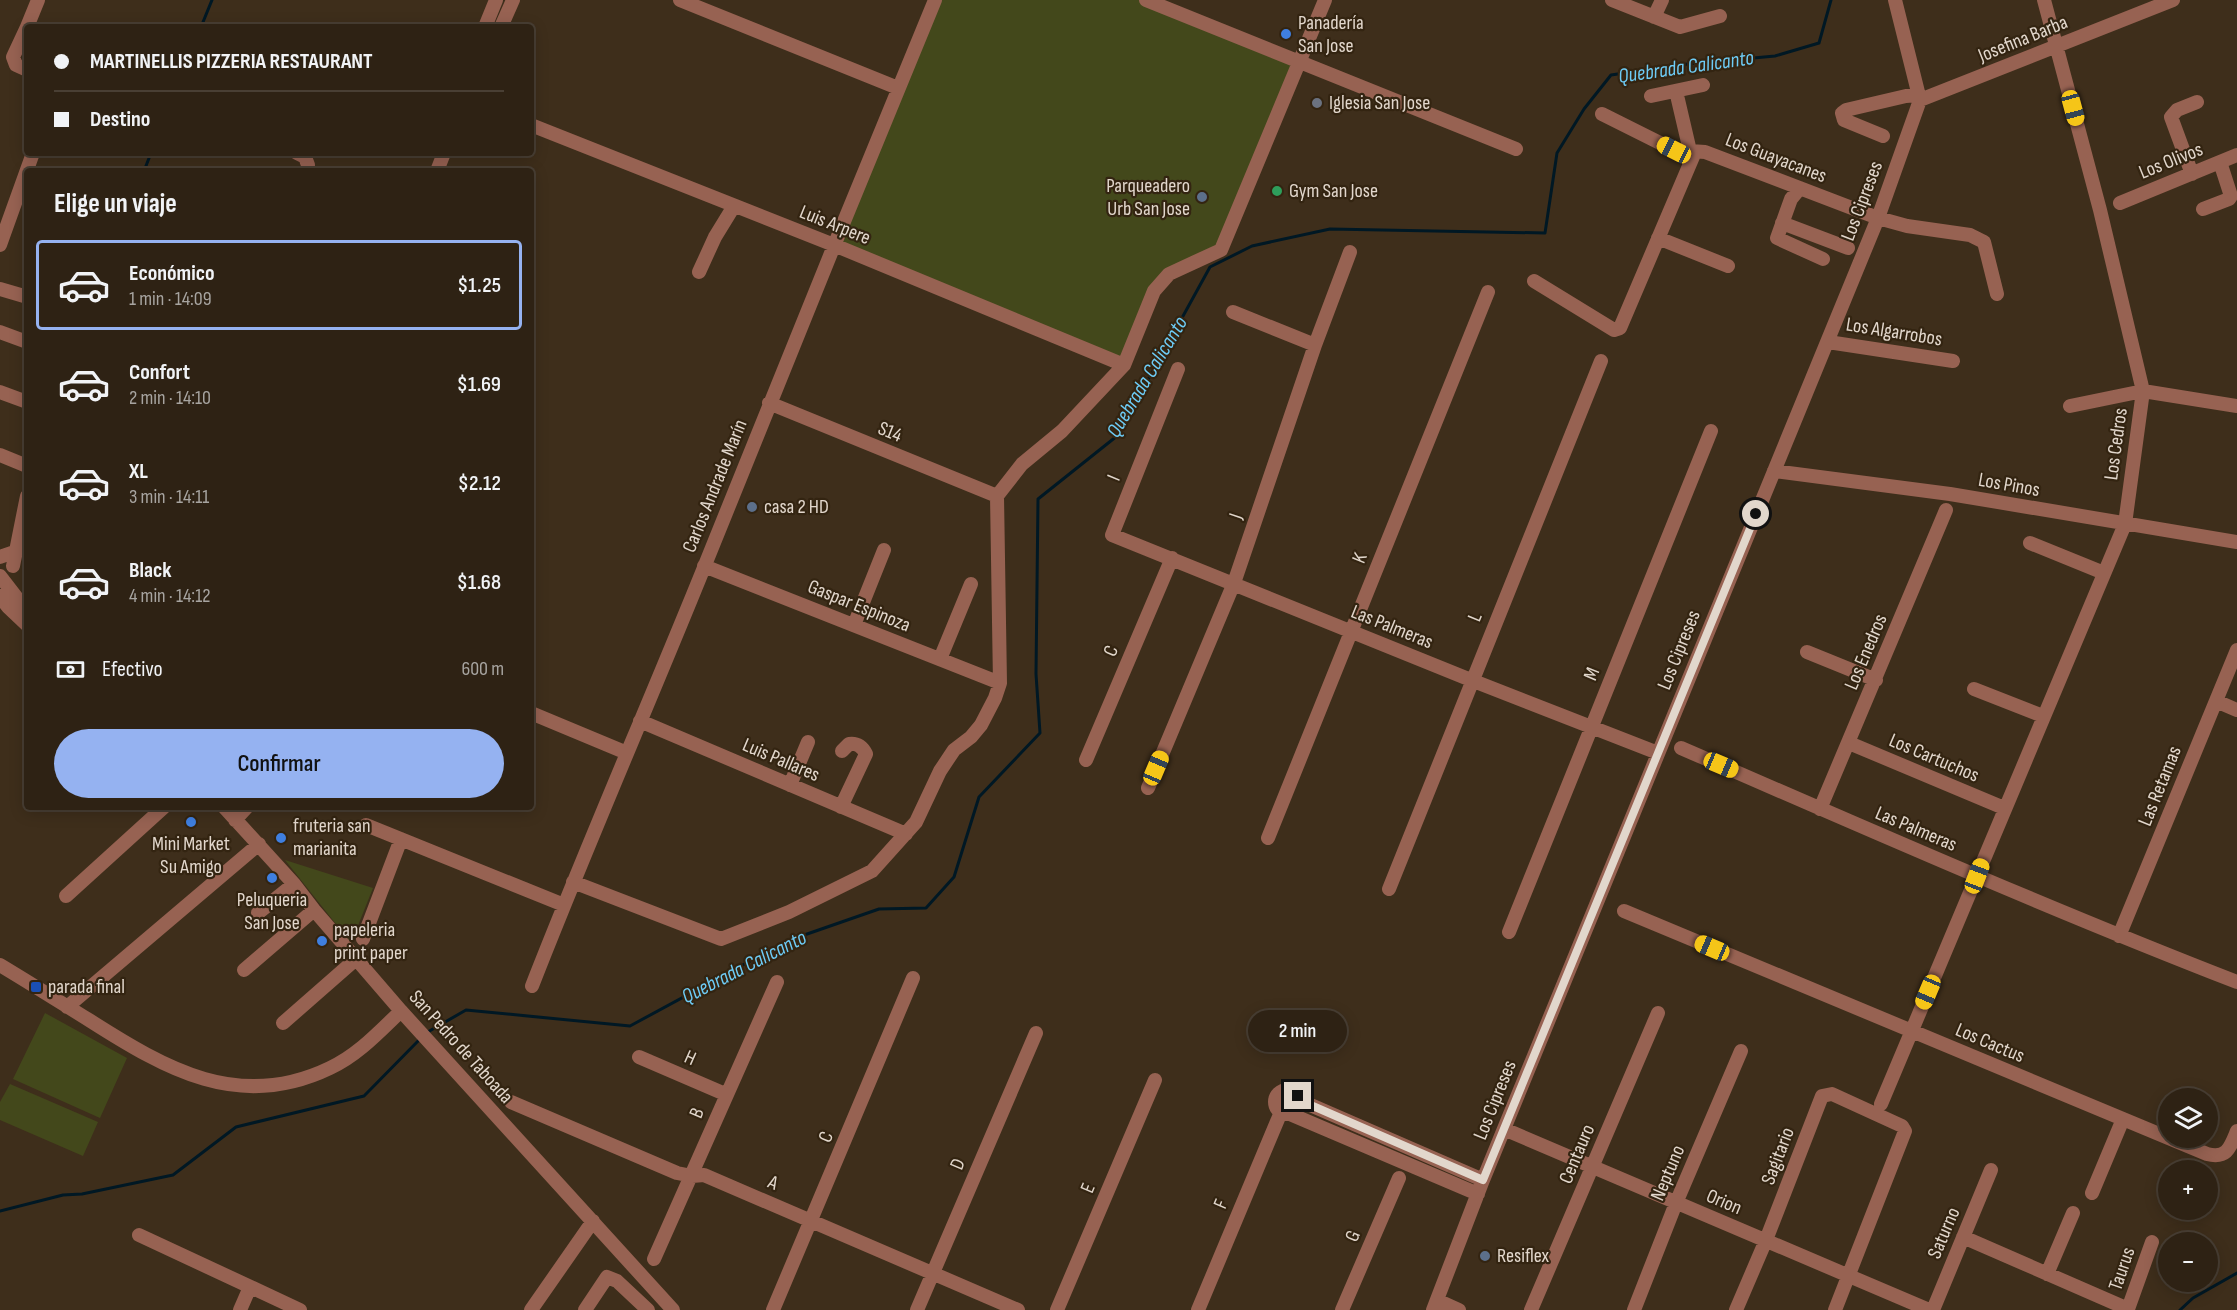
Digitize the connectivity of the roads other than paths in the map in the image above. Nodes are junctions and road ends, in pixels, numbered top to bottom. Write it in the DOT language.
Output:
graph roads {
  1 [pos="38,0"];
  2 [pos="496,0"];
  3 [pos="513,0"];
  4 [pos="680,0"];
  5 [pos="935,0"];
  6 [pos="1146,0"];
  7 [pos="1325,0"];
  8 [pos="1612,0"];
  9 [pos="1662,0"];
  10 [pos="1895,0"];
  11 [pos="2044,0"];
  12 [pos="2173,0"];
  13 [pos="1720,16"];
  14 [pos="1654,17"];
  15 [pos="28,24"];
  16 [pos="486,24"];
  17 [pos="502,24"];
  18 [pos="24,33"];
  19 [pos="2057,46"];
  20 [pos="1300,62"];
  21 [pos="24,69"];
  22 [pos="1703,85"];
  23 [pos="898,88"];
  24 [pos="1677,91"];
  25 [pos="1651,96"];
  26 [pos="1919,98"];
  27 [pos="2197,102"];
  28 [pos="1602,114"];
  29 [pos="534,126"];
  30 [pos="1883,136"];
  31 [pos="1516,149"];
  32 [pos="1691,155"];
  33 [pos="2237,155"];
  34 [pos="2220,162"];
  35 [pos="2192,174"];
  36 [pos="24,178"];
  37 [pos="1800,188"];
  38 [pos="2120,203"];
  39 [pos="734,206"];
  40 [pos="2203,209"];
  41 [pos="1878,218"];
  42 [pos="1782,223"];
  43 [pos="1658,238"];
  44 [pos="0,245"];
  45 [pos="834,245"];
  46 [pos="1848,248"];
  47 [pos="1350,252"];
  48 [pos="1823,259"];
  49 [pos="1728,266"];
  50 [pos="699,272"];
  51 [pos="1534,281"];
  52 [pos="0,289"];
  53 [pos="1488,292"];
  54 [pos="1997,294"];
  55 [pos="24,296"];
  56 [pos="1233,312"];
  57 [pos="0,332"];
  58 [pos="24,341"];
  59 [pos="1828,342"];
  60 [pos="1315,345"];
  61 [pos="1953,361"];
  62 [pos="1601,362"];
  63 [pos="1124,365"];
  64 [pos="1178,369"];
  65 [pos="2143,391"];
  66 [pos="0,392"];
  67 [pos="24,401"];
  68 [pos="769,403"];
  69 [pos="2070,406"];
  70 [pos="2237,406"];
  71 [pos="1711,431"];
  72 [pos="0,454"];
  73 [pos="24,465"];
  74 [pos="1774,471"];
  75 [pos="997,496"];
  76 [pos="1946,510"];
  77 [pos="24,512"];
  78 [pos="2125,524"];
  79 [pos="1112,535"];
  80 [pos="2030,543"];
  81 [pos="2237,543"];
  82 [pos="884,550"];
  83 [pos="17,551"];
  84 [pos="0,557"];
  85 [pos="1173,558"];
  86 [pos="13,566"];
  87 [pos="704,566"];
  88 [pos="2104,573"];
  89 [pos="0,576"];
  90 [pos="1234,583"];
  91 [pos="971,584"];
  92 [pos="0,596"];
  93 [pos="24,607"];
  94 [pos="24,622"];
  95 [pos="854,625"];
  96 [pos="1352,631"];
  97 [pos="2237,650"];
  98 [pos="1807,652"];
  99 [pos="940,659"];
  100 [pos="1471,680"];
  101 [pos="1876,680"];
  102 [pos="1000,683"];
  103 [pos="1974,689"];
  104 [pos="2216,701"];
  105 [pos="2237,710"];
  106 [pos="534,714"];
  107 [pos="2043,716"];
  108 [pos="640,721"];
  109 [pos="1591,728"];
  110 [pos="808,742"];
  111 [pos="1849,743"];
  112 [pos="1681,748"];
  113 [pos="842,751"];
  114 [pos="627,753"];
  115 [pos="1658,753"];
  116 [pos="1086,760"];
  117 [pos="790,785"];
  118 [pos="1148,788"];
  119 [pos="841,807"];
  120 [pos="1820,808"];
  121 [pos="2004,808"];
  122 [pos="161,810"];
  123 [pos="227,810"];
  124 [pos="244,810"];
  125 [pos="235,820"];
  126 [pos="366,825"];
  127 [pos="906,834"];
  128 [pos="1268,837"];
  129 [pos="401,839"];
  130 [pos="259,844"];
  131 [pos="1977,876"];
  132 [pos="573,882"];
  133 [pos="294,884"];
  134 [pos="1389,889"];
  135 [pos="66,896"];
  136 [pos="564,905"];
  137 [pos="314,910"];
  138 [pos="1624,911"];
  139 [pos="258,913"];
  140 [pos="1509,932"];
  141 [pos="2119,936"];
  142 [pos="363,939"];
  143 [pos="356,960"];
  144 [pos="0,965"];
  145 [pos="244,970"];
  146 [pos="913,978"];
  147 [pos="777,982"];
  148 [pos="2237,982"];
  149 [pos="532,986"];
  150 [pos="68,1007"];
  151 [pos="401,1011"];
  152 [pos="1658,1013"];
  153 [pos="284,1023"];
  154 [pos="1911,1031"];
  155 [pos="1036,1033"];
  156 [pos="1741,1051"];
  157 [pos="639,1057"];
  158 [pos="1155,1080"];
  159 [pos="725,1094"];
  160 [pos="1299,1100"];
  161 [pos="511,1102"];
  162 [pos="1881,1104"];
  163 [pos="1286,1113"];
  164 [pos="2124,1119"];
  165 [pos="1504,1129"];
  166 [pos="2237,1131"];
  167 [pos="1593,1167"];
  168 [pos="1991,1170"];
  169 [pos="692,1176"];
  170 [pos="1399,1178"];
  171 [pos="1483,1180"];
  172 [pos="2092,1193"];
  173 [pos="1478,1194"];
  174 [pos="1676,1203"];
  175 [pos="2073,1213"];
  176 [pos="593,1221"];
  177 [pos="812,1221"];
  178 [pos="139,1235"];
  179 [pos="1964,1237"];
  180 [pos="1766,1240"];
  181 [pos="2152,1242"];
  182 [pos="654,1259"];
  183 [pos="2047,1274"];
  184 [pos="932,1275"];
  185 [pos="1850,1276"];
  186 [pos="250,1287"];
  187 [pos="1435,1305"];
  188 [pos="2128,1309"];
  189 [pos="240,1310"];
  190 [pos="300,1310"];
  191 [pos="531,1310"];
  192 [pos="585,1310"];
  193 [pos="648,1310"];
  194 [pos="673,1310"];
  195 [pos="773,1310"];
  196 [pos="917,1310"];
  197 [pos="1018,1310"];
  198 [pos="1057,1310"];
  199 [pos="1198,1310"];
  200 [pos="1342,1310"];
  201 [pos="1460,1310"];
  202 [pos="1531,1310"];
  203 [pos="1634,1310"];
  204 [pos="1736,1310"];
  205 [pos="1835,1310"];
  206 [pos="1931,1310"];
  1 -- 15 [label="street"];
  2 -- 16 [label="street"];
  3 -- 17 [label="street"];
  4 -- 23 [label="street"];
  5 -- 23 [label="street, Carlos Andrade Marín"];
  6 -- 20 [label="street"];
  7 -- 20 [label="street"];
  8 -- 14 [label="street"];
  9 -- 14 [label="street"];
  10 -- 26 [label="street"];
  11 -- 19 [label="street, Los Cedros"];
  12 -- 19 [label="street, Josefina Barba"];
  13 -- 14 [label="street"];
  18 -- 21 [label="street"];
  19 -- 26 [label="street, Josefina Barba"];
  19 -- 65 [label="street, Los Cedros"];
  20 -- 31 [label="street"];
  20 -- 63 [label="street"];
  22 -- 24 [label="street"];
  23 -- 45 [label="street, Carlos Andrade Marín"];
  24 -- 25 [label="street"];
  24 -- 32 [label="street"];
  26 -- 30 [label="street, Josefina Barba"];
  26 -- 41 [label="street, Los Cipreses"];
  27 -- 35 [label="street"];
  28 -- 32 [label="street, Los Guayacanes"];
  29 -- 39 [label="street, Luis Arpere"];
  32 -- 37 [label="street, Los Guayacanes"];
  32 -- 43 [label="street"];
  33 -- 34 [label="street, Los Olivos"];
  34 -- 35 [label="street, Los Olivos"];
  34 -- 40 [label="street"];
  35 -- 38 [label="street, Los Olivos"];
  36 -- 44 [label="street"];
  37 -- 41 [label="street, Los Guayacanes"];
  37 -- 42 [label="street"];
  39 -- 45 [label="street, Luis Arpere"];
  39 -- 50 [label="street"];
  41 -- 54 [label="street, Los Guayacanes"];
  41 -- 59 [label="street, Los Cipreses"];
  42 -- 46 [label="street"];
  42 -- 48 [label="street"];
  43 -- 49 [label="street"];
  43 -- 51 [label="street"];
  45 -- 63 [label="street, Luis Arpere"];
  45 -- 68 [label="street, Carlos Andrade Marín"];
  47 -- 60 [label="street, J"];
  52 -- 55 [label="street"];
  53 -- 96 [label="street, K"];
  56 -- 60 [label="street"];
  57 -- 58 [label="street"];
  59 -- 61 [label="street, Los Algarrobos"];
  59 -- 74 [label="street, Los Cipreses"];
  60 -- 90 [label="street, J"];
  62 -- 100 [label="street, L"];
  63 -- 75 [label="street"];
  64 -- 79 [label="street, I"];
  65 -- 69 [label="street"];
  65 -- 70 [label="street"];
  65 -- 78 [label="street, Los Cedros"];
  66 -- 67 [label="street"];
  68 -- 75 [label="street, S14"];
  68 -- 87 [label="street, Carlos Andrade Marín"];
  71 -- 109 [label="street, M"];
  72 -- 73 [label="street"];
  74 -- 78 [label="street, Los Pinos"];
  74 -- 115 [label="street, Los Cipreses"];
  75 -- 102 [label="street"];
  76 -- 101 [label="street, Los Enedros"];
  77 -- 83 [label="street"];
  78 -- 81 [label="street, Los Pinos"];
  78 -- 88 [label="street, Los Cedros"];
  79 -- 85 [label="street, Las Palmeras"];
  80 -- 88 [label="street"];
  82 -- 95 [label="street"];
  83 -- 84 [label="street"];
  83 -- 86 [label="street"];
  85 -- 90 [label="street, Las Palmeras"];
  85 -- 116 [label="street, C"];
  87 -- 95 [label="street, Gaspar Espinoza"];
  87 -- 108 [label="street, Carlos Andrade Marín"];
  88 -- 107 [label="street, Los Cedros"];
  89 -- 93 [label="street"];
  90 -- 96 [label="street, Las Palmeras"];
  90 -- 118 [label="street, J"];
  91 -- 99 [label="street"];
  92 -- 94 [label="street"];
  95 -- 99 [label="street, Gaspar Espinoza"];
  96 -- 100 [label="street, Las Palmeras"];
  96 -- 128 [label="street, K"];
  97 -- 104 [label="street, Las Retamas"];
  98 -- 101 [label="street"];
  99 -- 102 [label="street, Gaspar Espinoza"];
  100 -- 109 [label="street, Las Palmeras"];
  100 -- 134 [label="street, L"];
  101 -- 111 [label="street, Los Enedros"];
  102 -- 127 [label="street"];
  103 -- 107 [label="street"];
  104 -- 105 [label="street"];
  104 -- 141 [label="street, Las Retamas"];
  106 -- 114 [label="street"];
  107 -- 121 [label="street, Los Cedros"];
  108 -- 114 [label="street, Carlos Andrade Marín"];
  108 -- 117 [label="street, Luis Pallares"];
  109 -- 115 [label="street, Las Palmeras"];
  109 -- 140 [label="street, M"];
  110 -- 117 [label="street"];
  111 -- 120 [label="street, Los Enedros"];
  111 -- 121 [label="street, Los Cartuchos"];
  112 -- 120 [label="street, Las Palmeras"];
  113 -- 119 [label="street"];
  114 -- 132 [label="street, Carlos Andrade Marín"];
  115 -- 165 [label="street, Los Cipreses"];
  117 -- 119 [label="street, Luis Pallares"];
  119 -- 127 [label="street, Luis Pallares"];
  120 -- 131 [label="street, Las Palmeras"];
  121 -- 131 [label="street, Los Cedros"];
  122 -- 135 [label="street"];
  123 -- 125 [label="street, San Pedro de Taboada"];
  124 -- 125 [label="street"];
  125 -- 130 [label="street, San Pedro de Taboada"];
  126 -- 129 [label="street"];
  127 -- 132 [label="street"];
  129 -- 136 [label="street"];
  129 -- 142 [label="street"];
  130 -- 133 [label="street, San Pedro de Taboada"];
  130 -- 150 [label="street"];
  131 -- 141 [label="street, Las Palmeras"];
  131 -- 154 [label="street"];
  132 -- 136 [label="street, Carlos Andrade Marín"];
  133 -- 137 [label="street, San Pedro de Taboada"];
  133 -- 139 [label="street"];
  136 -- 149 [label="street, Carlos Andrade Marín"];
  137 -- 143 [label="street, San Pedro de Taboada"];
  137 -- 145 [label="street"];
  138 -- 154 [label="street, Los Cactus"];
  141 -- 148 [label="street, Las Palmeras"];
  143 -- 151 [label="street, San Pedro de Taboada"];
  143 -- 153 [label="street"];
  144 -- 150 [label="street"];
  146 -- 177 [label="street, C"];
  147 -- 159 [label="street, B"];
  150 -- 151 [label="street"];
  151 -- 176 [label="street, San Pedro de Taboada"];
  152 -- 167 [label="street, Centauro"];
  154 -- 162 [label="street"];
  154 -- 164 [label="street, Los Cactus"];
  155 -- 184 [label="street, D"];
  156 -- 174 [label="street, Neptuno"];
  157 -- 159 [label="street, H"];
  158 -- 198 [label="street, E"];
  159 -- 169 [label="street, B"];
  160 -- 163 [label="street"];
  160 -- 163 [label="street"];
  160 -- 171 [label="street"];
  161 -- 169 [label="street, A"];
  163 -- 173 [label="street"];
  163 -- 199 [label="street, F"];
  164 -- 166 [label="street, Los Cactus"];
  164 -- 172 [label="street"];
  165 -- 167 [label="street, Orion"];
  165 -- 171 [label="street, Los Cipreses"];
  167 -- 174 [label="street, Orion"];
  167 -- 202 [label="street, Centauro"];
  168 -- 179 [label="street, Saturno"];
  169 -- 177 [label="street, A"];
  169 -- 182 [label="street, B"];
  170 -- 200 [label="street, G"];
  171 -- 173 [label="street, Los Cipreses"];
  173 -- 187 [label="street, Los Cipreses"];
  174 -- 180 [label="street, Orion"];
  174 -- 203 [label="street, Neptuno"];
  175 -- 183 [label="street"];
  176 -- 191 [label="street"];
  176 -- 194 [label="street, San Pedro de Taboada"];
  177 -- 184 [label="street, A"];
  177 -- 195 [label="street, C"];
  178 -- 186 [label="street"];
  179 -- 183 [label="street"];
  179 -- 206 [label="street, Saturno"];
  180 -- 185 [label="street, Orion"];
  180 -- 185 [label="street, Sagitario"];
  180 -- 204 [label="street, Sagitario"];
  181 -- 188 [label="street, Taurus"];
  183 -- 188 [label="street"];
  184 -- 196 [label="street, D"];
  184 -- 197 [label="street, A"];
  185 -- 205 [label="street"];
  185 -- 206 [label="street, Orion"];
  186 -- 189 [label="street"];
  186 -- 190 [label="street"];
  187 -- 201 [label="street"];
  192 -- 193 [label="street"];
}
